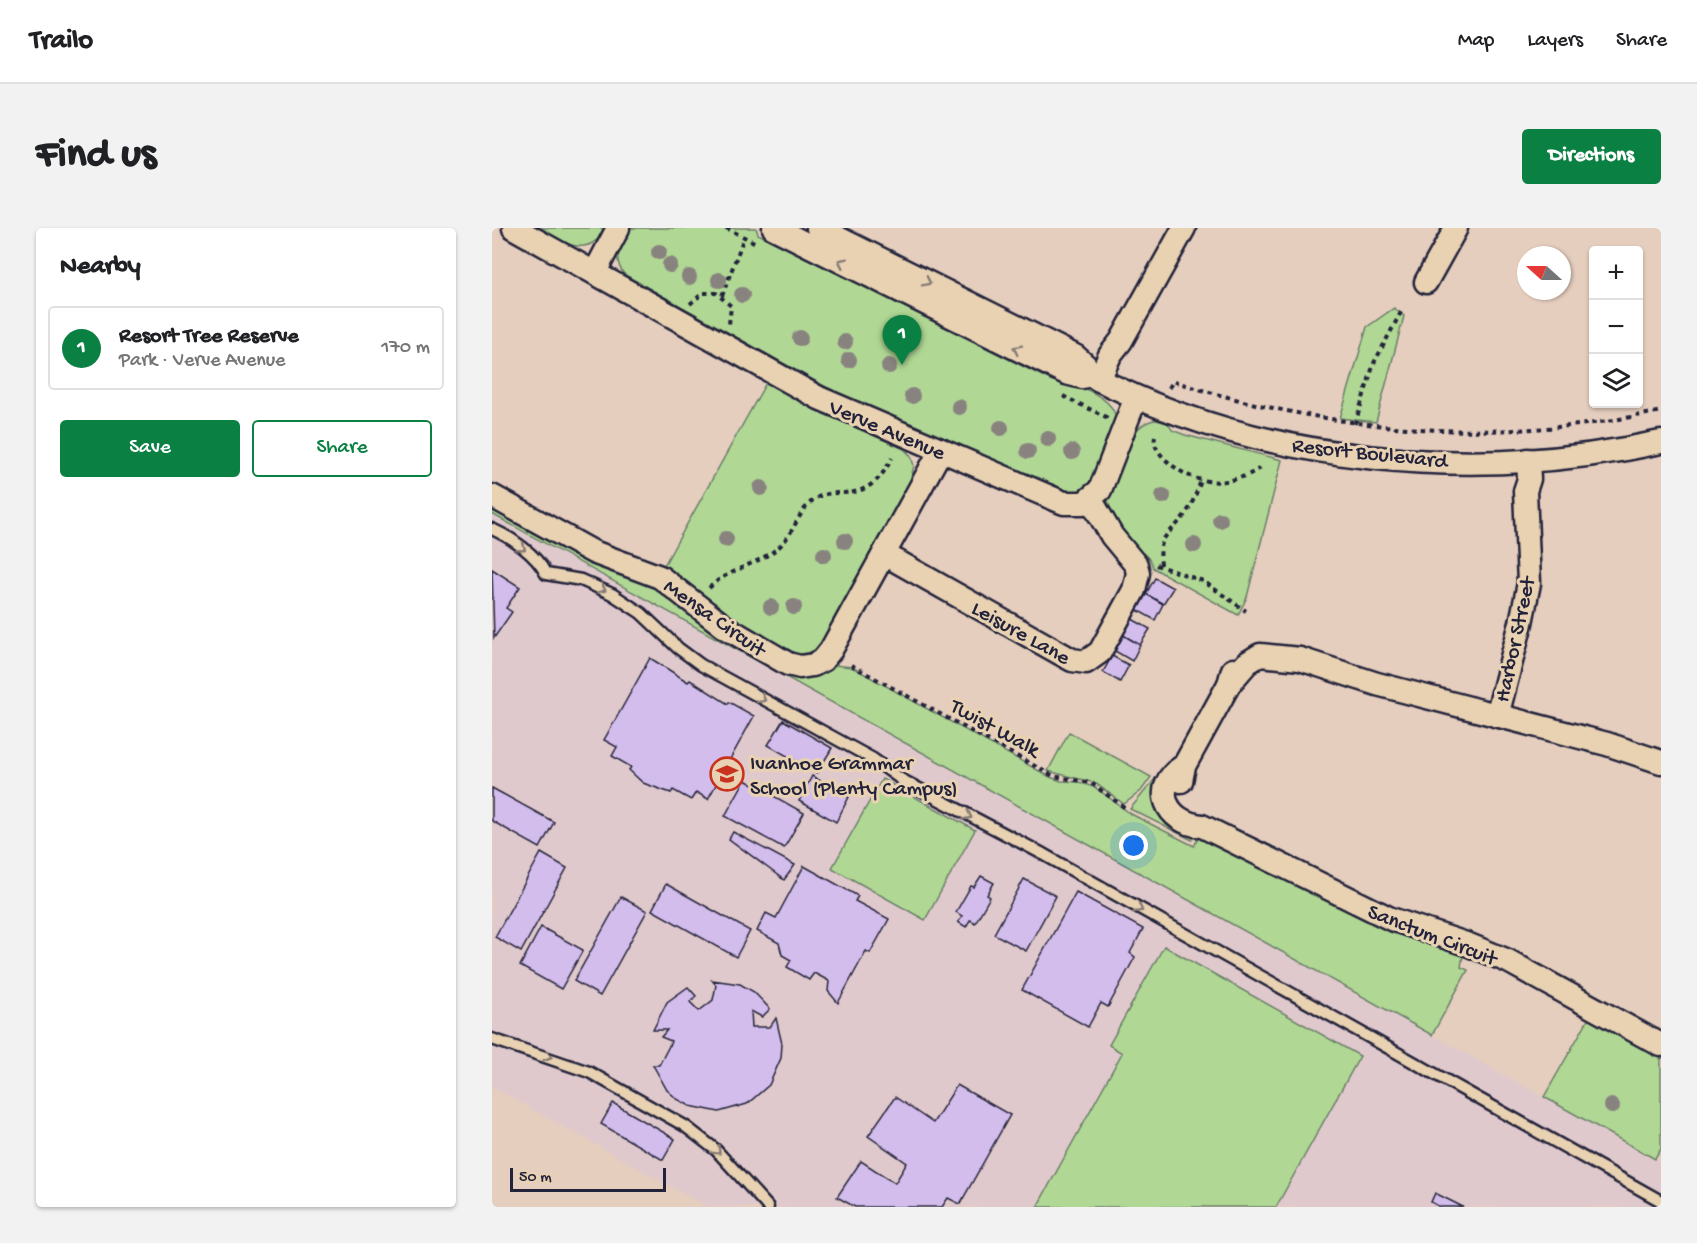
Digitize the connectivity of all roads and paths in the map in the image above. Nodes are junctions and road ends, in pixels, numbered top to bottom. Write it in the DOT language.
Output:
graph roads {
  1 [pos="514,228"];
  2 [pos="618,228"];
  3 [pos="774,228"];
  4 [pos="818,228"];
  5 [pos="1184,228"];
  6 [pos="1456,228"];
  7 [pos="744,237"];
  8 [pos="595,272"];
  9 [pos="1426,282"];
  10 [pos="722,296"];
  11 [pos="690,305"];
  12 [pos="1401,312"];
  13 [pos="728,327"];
  14 [pos="1045,352"];
  15 [pos="1099,380"];
  16 [pos="1173,381"];
  17 [pos="1136,397"];
  18 [pos="1661,411"];
  19 [pos="1355,424"];
  20 [pos="1155,436"];
  21 [pos="1661,442"];
  22 [pos="941,450"];
  23 [pos="892,458"];
  24 [pos="1523,461"];
  25 [pos="1262,467"];
  26 [pos="1202,481"];
  27 [pos="492,496"];
  28 [pos="1091,500"];
  29 [pos="492,529"];
  30 [pos="884,554"];
  31 [pos="1134,563"];
  32 [pos="1161,565"];
  33 [pos="709,588"];
  34 [pos="1246,611"];
  35 [pos="851,665"];
  36 [pos="1497,716"];
  37 [pos="1661,762"];
  38 [pos="1125,808"];
  39 [pos="492,1039"];
  40 [pos="1661,1045"];
  41 [pos="1661,1202"];
  42 [pos="768,1207"];
  1 -- 8 [label="street"];
  2 -- 8 [label="street"];
  14 -- 3 [label="street, Resort Boulevard, one-way"];
  4 -- 14 [label="street, Resort Boulevard, one-way"];
  5 -- 15 [label="street"];
  6 -- 9 [label="street"];
  7 -- 10 [label="path"];
  8 -- 22 [label="street, Verve Avenue"];
  10 -- 11 [label="path"];
  10 -- 13 [label="path"];
  12 -- 19 [label="path"];
  14 -- 15 [label="street, Resort Boulevard"];
  15 -- 17 [label="street, Resort Boulevard"];
  16 -- 19 [label="path"];
  17 -- 24 [label="street, Resort Boulevard"];
  17 -- 28 [label="street"];
  18 -- 19 [label="path"];
  20 -- 26 [label="path"];
  21 -- 24 [label="street, Resort Boulevard"];
  22 -- 28 [label="street, Verve Avenue"];
  22 -- 30 [label="street, Mensa Circuit"];
  23 -- 33 [label="path"];
  24 -- 36 [label="street, Harbor Street"];
  25 -- 26 [label="path"];
  26 -- 32 [label="path"];
  27 -- 30 [label="street, Mensa Circuit"];
  28 -- 31 [label="street"];
  29 -- 41 [label="lane, one-way"];
  30 -- 31 [label="street, Leisure Lane"];
  31 -- 32 [label="path"];
  32 -- 34 [label="path"];
  35 -- 38 [label="path, Twist Walk"];
  36 -- 37 [label="street, Sanctum Circuit"];
  36 -- 40 [label="street, Sanctum Circuit"];
  39 -- 42 [label="lane, one-way"];
}
